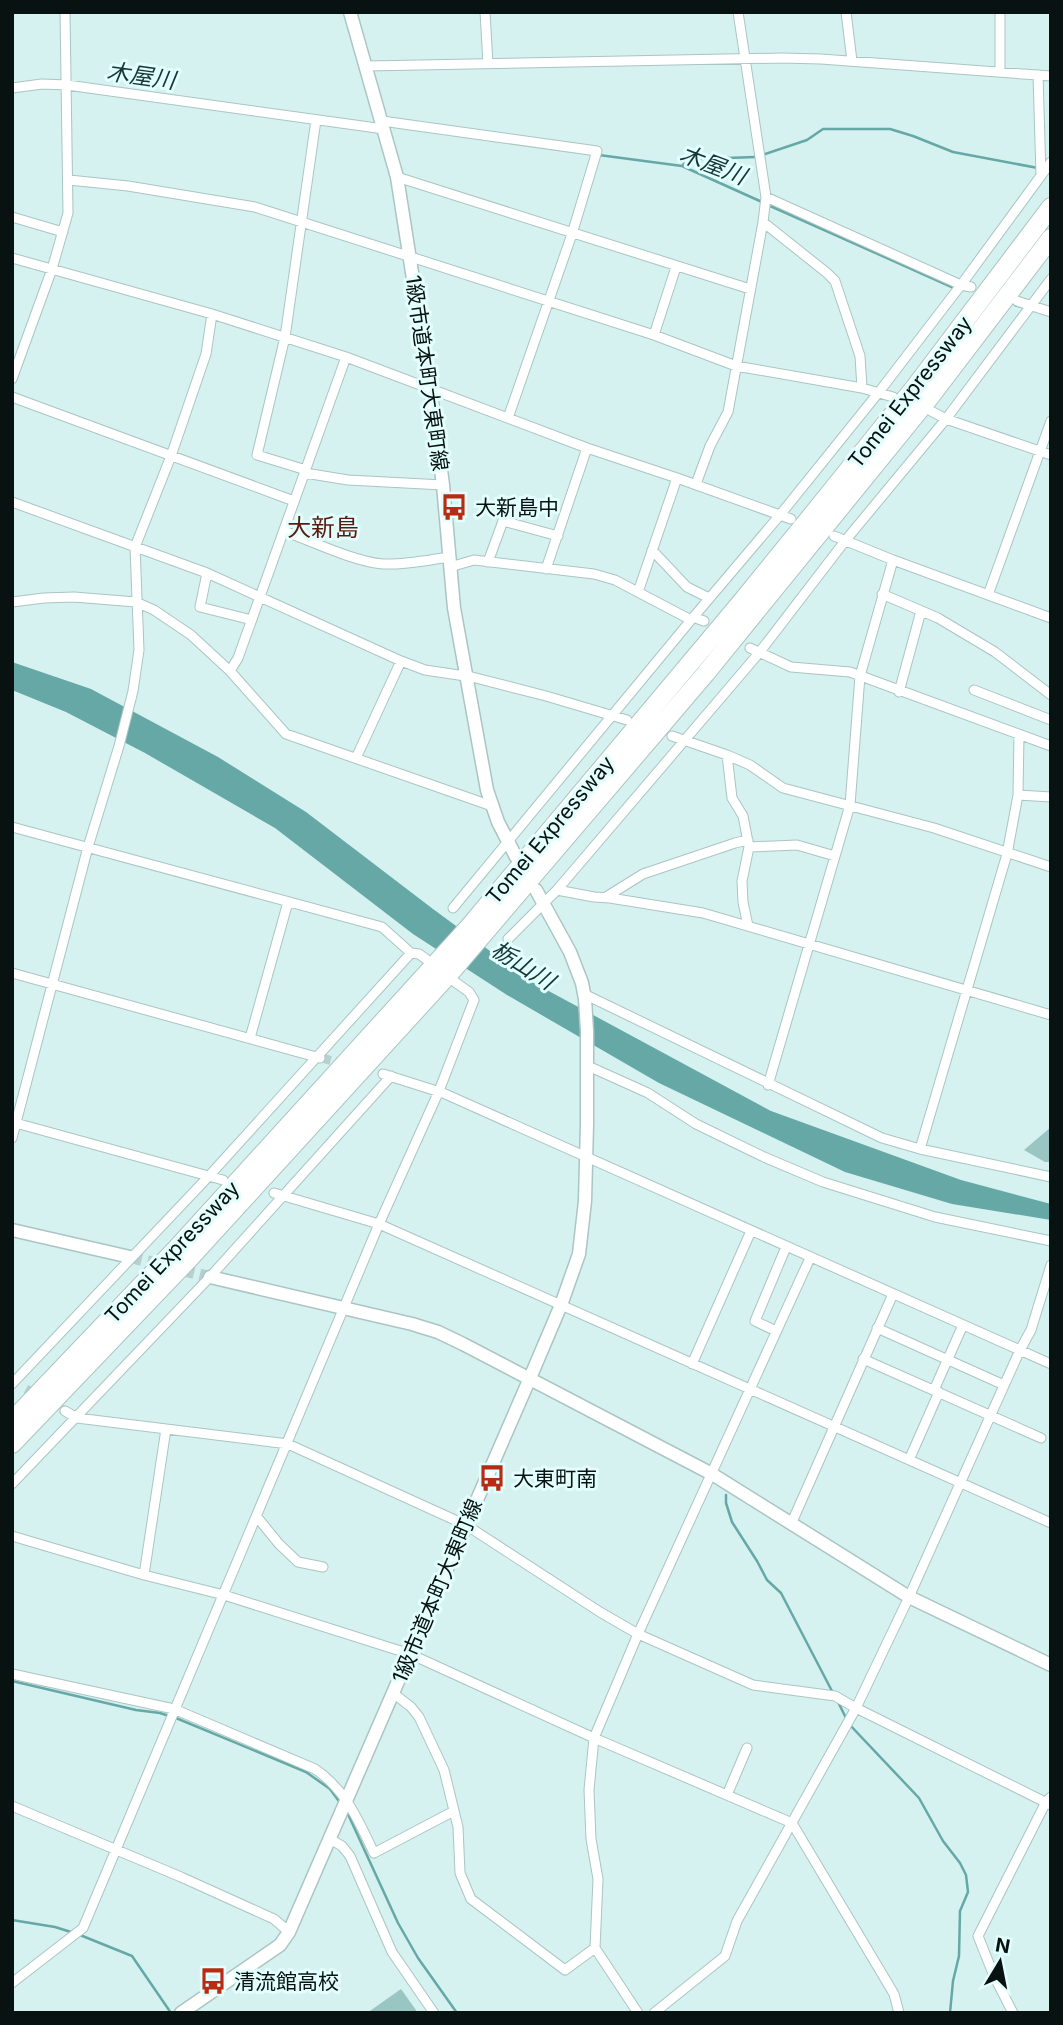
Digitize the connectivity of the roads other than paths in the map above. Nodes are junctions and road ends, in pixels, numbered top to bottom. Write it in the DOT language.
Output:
graph roads {
  1 [pos="65,12"];
  2 [pos="351,12"];
  3 [pos="485,12"];
  4 [pos="738,12"];
  5 [pos="846,12"];
  6 [pos="1000,12"];
  7 [pos="745,58"];
  8 [pos="852,61"];
  9 [pos="488,64"];
  10 [pos="367,66"];
  11 [pos="1000,72"];
  12 [pos="1038,75"];
  13 [pos="1051,76"];
  14 [pos="67,85"];
  15 [pos="12,88"];
  16 [pos="316,120"];
  17 [pos="383,125"];
  18 [pos="1051,162"];
  19 [pos="1041,176"];
  20 [pos="397,177"];
  21 [pos="69,180"];
  22 [pos="765,201"];
  23 [pos="1051,207"];
  24 [pos="12,217"];
  25 [pos="302,222"];
  26 [pos="763,222"];
  27 [pos="63,232"];
  28 [pos="572,234"];
  29 [pos="1051,237"];
  30 [pos="410,256"];
  31 [pos="12,258"];
  32 [pos="676,267"];
  33 [pos="52,269"];
  34 [pos="1051,279"];
  35 [pos="962,288"];
  36 [pos="751,289"];
  37 [pos="549,301"];
  38 [pos="1017,301"];
  39 [pos="1030,307"];
  40 [pos="1051,312"];
  41 [pos="212,314"];
  42 [pos="654,335"];
  43 [pos="285,337"];
  44 [pos="17,353"];
  45 [pos="346,357"];
  46 [pos="736,366"];
  47 [pos="12,379"];
  48 [pos="430,387"];
  49 [pos="862,388"];
  50 [pos="879,392"];
  51 [pos="12,397"];
  52 [pos="893,397"];
  53 [pos="931,411"];
  54 [pos="508,418"];
  55 [pos="946,419"];
  56 [pos="1051,421"];
  57 [pos="587,448"];
  58 [pos="1040,452"];
  59 [pos="1051,455"];
  60 [pos="171,456"];
  61 [pos="305,471"];
  62 [pos="677,478"];
  63 [pos="696,484"];
  64 [pos="443,485"];
  65 [pos="294,501"];
  66 [pos="12,502"];
  67 [pos="780,516"];
  68 [pos="792,519"];
  69 [pos="284,531"];
  70 [pos="558,536"];
  71 [pos="834,536"];
  72 [pos="845,541"];
  73 [pos="135,547"];
  74 [pos="652,550"];
  75 [pos="892,559"];
  76 [pos="450,562"];
  77 [pos="488,562"];
  78 [pos="546,569"];
  79 [pos="207,573"];
  80 [pos="638,592"];
  81 [pos="882,594"];
  82 [pos="988,594"];
  83 [pos="260,596"];
  84 [pos="709,598"];
  85 [pos="12,602"];
  86 [pos="136,602"];
  87 [pos="921,611"];
  88 [pos="692,618"];
  89 [pos="1051,618"];
  90 [pos="252,620"];
  91 [pos="704,621"];
  92 [pos="750,648"];
  93 [pos="759,653"];
  94 [pos="401,661"];
  95 [pos="230,671"];
  96 [pos="860,676"];
  97 [pos="465,677"];
  98 [pos="974,691"];
  99 [pos="899,692"];
  100 [pos="1051,695"];
  101 [pos="612,716"];
  102 [pos="627,720"];
  103 [pos="1051,720"];
  104 [pos="1019,735"];
  105 [pos="672,736"];
  106 [pos="684,740"];
  107 [pos="1051,746"];
  108 [pos="727,755"];
  109 [pos="356,758"];
  110 [pos="1018,795"];
  111 [pos="1051,797"];
  112 [pos="850,805"];
  113 [pos="492,806"];
  114 [pos="12,827"];
  115 [pos="508,841"];
  116 [pos="749,844"];
  117 [pos="88,848"];
  118 [pos="1007,854"];
  119 [pos="835,856"];
  120 [pos="516,857"];
  121 [pos="1051,867"];
  122 [pos="536,890"];
  123 [pos="558,890"];
  124 [pos="604,898"];
  125 [pos="288,902"];
  126 [pos="543,904"];
  127 [pos="453,908"];
  128 [pos="748,926"];
  129 [pos="476,931"];
  130 [pos="508,939"];
  131 [pos="810,944"];
  132 [pos="411,953"];
  133 [pos="442,969"];
  134 [pos="12,973"];
  135 [pos="53,984"];
  136 [pos="966,990"];
  137 [pos="585,997"];
  138 [pos="1051,1015"];
  139 [pos="250,1038"];
  140 [pos="319,1057"];
  141 [pos="588,1063"];
  142 [pos="768,1085"];
  143 [pos="439,1091"];
  144 [pos="14,1123"];
  145 [pos="12,1138"];
  146 [pos="920,1149"];
  147 [pos="586,1156"];
  148 [pos="209,1176"];
  149 [pos="1051,1177"];
  150 [pos="223,1180"];
  151 [pos="279,1195"];
  152 [pos="379,1224"];
  153 [pos="12,1230"];
  154 [pos="751,1231"];
  155 [pos="1051,1241"];
  156 [pos="786,1247"];
  157 [pos="130,1257"];
  158 [pos="810,1258"];
  159 [pos="1051,1265"];
  160 [pos="209,1277"];
  161 [pos="893,1294"];
  162 [pos="561,1305"];
  163 [pos="345,1308"];
  164 [pos="963,1325"];
  165 [pos="877,1328"];
  166 [pos="776,1331"];
  167 [pos="1020,1350"];
  168 [pos="863,1359"];
  169 [pos="948,1360"];
  170 [pos="692,1364"];
  171 [pos="1051,1364"];
  172 [pos="530,1378"];
  173 [pos="13,1382"];
  174 [pos="1004,1385"];
  175 [pos="26,1389"];
  176 [pos="749,1389"];
  177 [pos="937,1391"];
  178 [pos="65,1411"];
  179 [pos="991,1415"];
  180 [pos="77,1418"];
  181 [pos="12,1421"];
  182 [pos="833,1427"];
  183 [pos="166,1429"];
  184 [pos="1041,1438"];
  185 [pos="12,1444"];
  186 [pos="288,1444"];
  187 [pos="909,1460"];
  188 [pos="712,1474"];
  189 [pos="961,1483"];
  190 [pos="12,1484"];
  191 [pos="257,1517"];
  192 [pos="792,1522"];
  193 [pos="1051,1523"];
  194 [pos="466,1525"];
  195 [pos="12,1536"];
  196 [pos="323,1567"];
  197 [pos="144,1574"];
  198 [pos="224,1595"];
  199 [pos="909,1597"];
  200 [pos="638,1634"];
  201 [pos="410,1654"];
  202 [pos="1051,1665"];
  203 [pos="12,1674"];
  204 [pos="393,1693"];
  205 [pos="856,1708"];
  206 [pos="174,1709"];
  207 [pos="594,1738"];
  208 [pos="747,1748"];
  209 [pos="727,1795"];
  210 [pos="347,1799"];
  211 [pos="1049,1802"];
  212 [pos="12,1806"];
  213 [pos="454,1811"];
  214 [pos="792,1823"];
  215 [pos="330,1839"];
  216 [pos="116,1850"];
  217 [pos="290,1931"];
  218 [pos="595,1948"];
  219 [pos="12,1983"];
  220 [pos="181,2013"];
  221 [pos="434,2013"];
  222 [pos="639,2013"];
  223 [pos="654,2013"];
  224 [pos="899,2013"];
  225 [pos="1013,2013"];
  1 -- 14 [label="street"];
  2 -- 10 [label="street, 1級市道本町大東町線"];
  3 -- 9 [label="street"];
  4 -- 7 [label="street"];
  5 -- 8 [label="street"];
  6 -- 11 [label="street"];
  7 -- 8 [label="street"];
  7 -- 9 [label="street"];
  7 -- 22 [label="street"];
  8 -- 11 [label="street"];
  9 -- 10 [label="street"];
  10 -- 17 [label="street, 1級市道本町大東町線"];
  11 -- 12 [label="street"];
  12 -- 13 [label="street"];
  12 -- 19 [label="street"];
  14 -- 15 [label="street"];
  14 -- 16 [label="street"];
  14 -- 21 [label="street"];
  16 -- 17 [label="street"];
  16 -- 25 [label="street"];
  17 -- 20 [label="street, 1級市道本町大東町線"];
  17 -- 28 [label="street"];
  18 -- 19 [label="street"];
  19 -- 35 [label="street"];
  20 -- 28 [label="street"];
  20 -- 30 [label="street, 1級市道本町大東町線"];
  21 -- 25 [label="street"];
  21 -- 27 [label="street"];
  22 -- 26 [label="street"];
  22 -- 35 [label="street"];
  23 -- 129 [label="highway, Tomei Expressway"];
  24 -- 27 [label="street"];
  25 -- 30 [label="street"];
  25 -- 43 [label="street"];
  26 -- 36 [label="street"];
  26 -- 49 [label="street"];
  27 -- 33 [label="street"];
  28 -- 32 [label="street"];
  28 -- 37 [label="street"];
  29 -- 129 [label="highway, Tomei Expressway"];
  30 -- 37 [label="street"];
  30 -- 48 [label="street, 1級市道本町大東町線"];
  31 -- 33 [label="street"];
  32 -- 36 [label="street"];
  32 -- 42 [label="street"];
  33 -- 41 [label="street"];
  33 -- 44 [label="street"];
  34 -- 39 [label="street"];
  35 -- 50 [label="street"];
  36 -- 46 [label="street"];
  37 -- 42 [label="street"];
  37 -- 54 [label="street"];
  38 -- 39 [label="street"];
  39 -- 40 [label="street"];
  39 -- 55 [label="street"];
  41 -- 43 [label="street"];
  41 -- 60 [label="street"];
  42 -- 46 [label="street"];
  43 -- 45 [label="street"];
  43 -- 61 [label="street"];
  44 -- 47 [label="street"];
  45 -- 48 [label="street"];
  45 -- 61 [label="street"];
  46 -- 49 [label="street"];
  46 -- 63 [label="street"];
  48 -- 54 [label="street"];
  48 -- 64 [label="street, 1級市道本町大東町線"];
  49 -- 50 [label="street"];
  50 -- 52 [label="street"];
  50 -- 67 [label="street"];
  51 -- 60 [label="street"];
  53 -- 55 [label="street"];
  54 -- 57 [label="street"];
  55 -- 58 [label="street"];
  55 -- 72 [label="street"];
  56 -- 58 [label="street"];
  57 -- 62 [label="street"];
  57 -- 70 [label="street"];
  58 -- 59 [label="street"];
  58 -- 82 [label="street"];
  60 -- 65 [label="street"];
  60 -- 73 [label="street"];
  61 -- 64 [label="street"];
  61 -- 65 [label="street"];
  62 -- 63 [label="street"];
  62 -- 74 [label="street"];
  63 -- 67 [label="street"];
  64 -- 76 [label="street, 1級市道本町大東町線"];
  65 -- 69 [label="street"];
  66 -- 73 [label="street"];
  67 -- 68 [label="street"];
  67 -- 84 [label="street"];
  69 -- 76 [label="street"];
  69 -- 83 [label="street"];
  70 -- 77 [label="street"];
  70 -- 78 [label="street"];
  71 -- 72 [label="street"];
  72 -- 75 [label="street"];
  72 -- 93 [label="street"];
  73 -- 79 [label="street"];
  73 -- 86 [label="street"];
  74 -- 80 [label="street"];
  74 -- 84 [label="street"];
  75 -- 81 [label="street"];
  75 -- 82 [label="street"];
  76 -- 77 [label="street"];
  76 -- 97 [label="street, 1級市道本町大東町線"];
  77 -- 78 [label="street"];
  78 -- 80 [label="street"];
  79 -- 83 [label="street"];
  79 -- 90 [label="street"];
  80 -- 88 [label="street"];
  81 -- 87 [label="street"];
  81 -- 96 [label="street"];
  82 -- 89 [label="street"];
  83 -- 90 [label="street"];
  83 -- 94 [label="street"];
  84 -- 88 [label="street"];
  85 -- 86 [label="street"];
  86 -- 95 [label="street"];
  86 -- 117 [label="street"];
  87 -- 99 [label="street"];
  87 -- 100 [label="street"];
  88 -- 91 [label="street"];
  88 -- 101 [label="street"];
  90 -- 95 [label="street"];
  92 -- 93 [label="street"];
  93 -- 96 [label="street"];
  93 -- 106 [label="street"];
  94 -- 97 [label="street"];
  94 -- 109 [label="street"];
  95 -- 109 [label="street"];
  96 -- 99 [label="street"];
  96 -- 112 [label="street"];
  97 -- 101 [label="street"];
  97 -- 113 [label="street, 1級市道本町大東町線"];
  98 -- 103 [label="street"];
  99 -- 104 [label="street"];
  101 -- 102 [label="street"];
  101 -- 115 [label="street"];
  104 -- 107 [label="street"];
  104 -- 110 [label="street"];
  105 -- 106 [label="street"];
  106 -- 108 [label="street"];
  106 -- 123 [label="street"];
  108 -- 112 [label="street"];
  108 -- 116 [label="street"];
  109 -- 113 [label="street"];
  110 -- 111 [label="street"];
  110 -- 118 [label="street"];
  112 -- 118 [label="street"];
  112 -- 119 [label="street"];
  113 -- 115 [label="street, 1級市道本町大東町線"];
  114 -- 117 [label="street"];
  115 -- 120 [label="street, 1級市道本町大東町線"];
  115 -- 127 [label="street"];
  116 -- 119 [label="street"];
  116 -- 124 [label="street"];
  116 -- 128 [label="street"];
  117 -- 125 [label="street"];
  117 -- 135 [label="street"];
  118 -- 121 [label="street"];
  118 -- 136 [label="street"];
  119 -- 131 [label="street"];
  122 -- 126 [label="street, 1級市道本町大東町線"];
  123 -- 124 [label="street"];
  123 -- 126 [label="street"];
  124 -- 128 [label="street"];
  125 -- 132 [label="street"];
  125 -- 139 [label="street"];
  126 -- 130 [label="street"];
  126 -- 137 [label="street, 1級市道本町大東町線"];
  128 -- 131 [label="street"];
  129 -- 133 [label="highway, Tomei Expressway"];
  131 -- 136 [label="street"];
  131 -- 142 [label="street"];
  132 -- 133 [label="street"];
  132 -- 140 [label="street"];
  133 -- 143 [label="street"];
  133 -- 181 [label="highway, Tomei Expressway"];
  133 -- 185 [label="highway, Tomei Expressway"];
  134 -- 135 [label="street"];
  135 -- 139 [label="street"];
  135 -- 144 [label="street"];
  136 -- 138 [label="street"];
  136 -- 146 [label="street"];
  137 -- 141 [label="street, 1級市道本町大東町線"];
  137 -- 142 [label="street"];
  139 -- 140 [label="street"];
  140 -- 148 [label="street"];
  141 -- 147 [label="street, 1級市道本町大東町線"];
  141 -- 155 [label="street"];
  142 -- 146 [label="street"];
  143 -- 147 [label="street"];
  143 -- 151 [label="street"];
  143 -- 152 [label="street"];
  144 -- 145 [label="street"];
  144 -- 148 [label="street"];
  146 -- 149 [label="street"];
  147 -- 154 [label="street"];
  147 -- 162 [label="street, 1級市道本町大東町線"];
  148 -- 150 [label="street"];
  148 -- 157 [label="street"];
  151 -- 152 [label="street"];
  151 -- 160 [label="street"];
  152 -- 162 [label="street"];
  152 -- 163 [label="street"];
  153 -- 157 [label="street"];
  154 -- 156 [label="street"];
  154 -- 170 [label="street"];
  156 -- 158 [label="street"];
  156 -- 166 [label="street"];
  157 -- 173 [label="street"];
  158 -- 161 [label="street"];
  158 -- 166 [label="street"];
  159 -- 167 [label="street"];
  160 -- 163 [label="street"];
  160 -- 180 [label="street"];
  161 -- 164 [label="street"];
  161 -- 165 [label="street"];
  162 -- 170 [label="street"];
  162 -- 172 [label="street, 1級市道本町大東町線"];
  163 -- 172 [label="street"];
  163 -- 186 [label="street"];
  164 -- 167 [label="street"];
  164 -- 169 [label="street"];
  165 -- 168 [label="street"];
  165 -- 169 [label="street"];
  166 -- 176 [label="street"];
  167 -- 171 [label="street"];
  167 -- 174 [label="street"];
  168 -- 177 [label="street"];
  168 -- 182 [label="street"];
  169 -- 174 [label="street"];
  169 -- 177 [label="street"];
  170 -- 176 [label="street"];
  172 -- 188 [label="street"];
  172 -- 194 [label="street, 1級市道本町大東町線"];
  173 -- 175 [label="street"];
  174 -- 179 [label="street"];
  176 -- 182 [label="street"];
  176 -- 188 [label="street"];
  177 -- 179 [label="street"];
  177 -- 187 [label="street"];
  178 -- 180 [label="street"];
  179 -- 184 [label="street"];
  179 -- 189 [label="street"];
  180 -- 183 [label="street"];
  180 -- 190 [label="street"];
  182 -- 187 [label="street"];
  182 -- 192 [label="street"];
  183 -- 186 [label="street"];
  183 -- 197 [label="street"];
  186 -- 191 [label="street"];
  186 -- 194 [label="street"];
  187 -- 189 [label="street"];
  188 -- 192 [label="street"];
  188 -- 200 [label="street"];
  189 -- 193 [label="street"];
  189 -- 199 [label="street"];
  191 -- 196 [label="street"];
  191 -- 198 [label="street"];
  192 -- 199 [label="street"];
  194 -- 200 [label="street"];
  194 -- 201 [label="street, 1級市道本町大東町線"];
  195 -- 197 [label="street"];
  197 -- 198 [label="street"];
  198 -- 201 [label="street"];
  198 -- 206 [label="street"];
  199 -- 202 [label="street"];
  199 -- 205 [label="street"];
  200 -- 205 [label="street"];
  200 -- 207 [label="street"];
  201 -- 204 [label="street, 1級市道本町大東町線"];
  201 -- 207 [label="street"];
  203 -- 206 [label="street"];
  204 -- 210 [label="street, 1級市道本町大東町線"];
  204 -- 213 [label="street"];
  205 -- 211 [label="street"];
  205 -- 214 [label="street"];
  206 -- 210 [label="street"];
  206 -- 216 [label="street"];
  207 -- 209 [label="street"];
  207 -- 218 [label="street"];
  208 -- 209 [label="street"];
  209 -- 214 [label="street"];
  210 -- 213 [label="street"];
  210 -- 215 [label="street, 1級市道本町大東町線"];
  211 -- 225 [label="street"];
  212 -- 216 [label="street"];
  213 -- 218 [label="street"];
  214 -- 223 [label="street"];
  214 -- 224 [label="street"];
  215 -- 217 [label="street, 1級市道本町大東町線"];
  215 -- 221 [label="street"];
  216 -- 217 [label="street"];
  216 -- 219 [label="street"];
  217 -- 220 [label="street"];
  218 -- 222 [label="street"];
}
